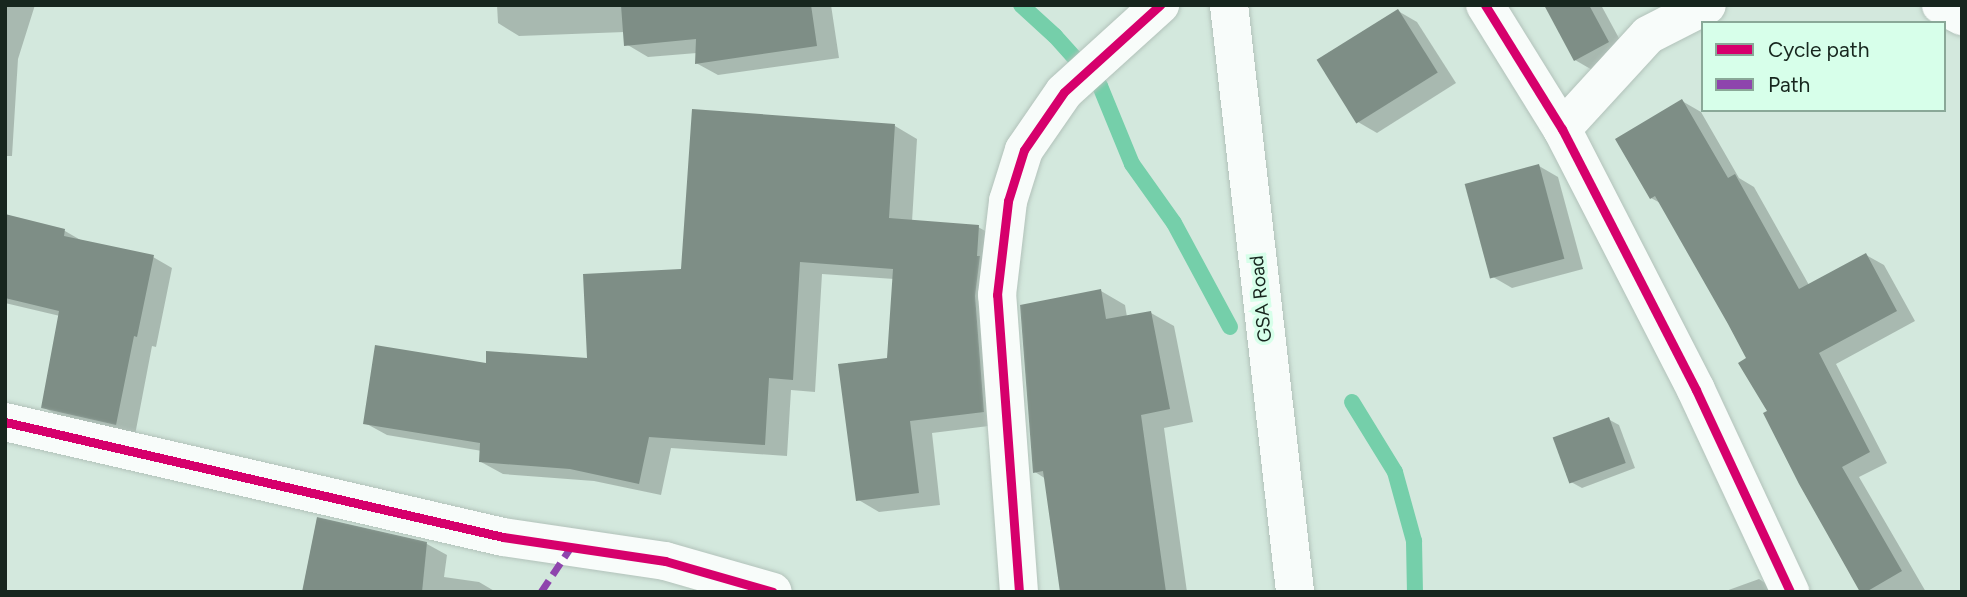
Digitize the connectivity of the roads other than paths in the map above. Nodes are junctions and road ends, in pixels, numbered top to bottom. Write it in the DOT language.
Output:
graph roads {
  1 [pos="1160,5"];
  2 [pos="1229,5"];
  3 [pos="1485,5"];
  4 [pos="1707,5"];
  5 [pos="1941,5"];
  6 [pos="1962,16"];
  7 [pos="1562,129"];
  8 [pos="5,422"];
  9 [pos="773,592"];
  10 [pos="1019,592"];
  11 [pos="1295,592"];
  12 [pos="1790,592"];
  1 -- 10 [label="street"];
  2 -- 11 [label="street, GSA Road"];
  3 -- 7 [label="street"];
  4 -- 7 [label="street"];
  5 -- 6 [label="street"];
  7 -- 12 [label="street"];
  8 -- 9 [label="street"];
}
